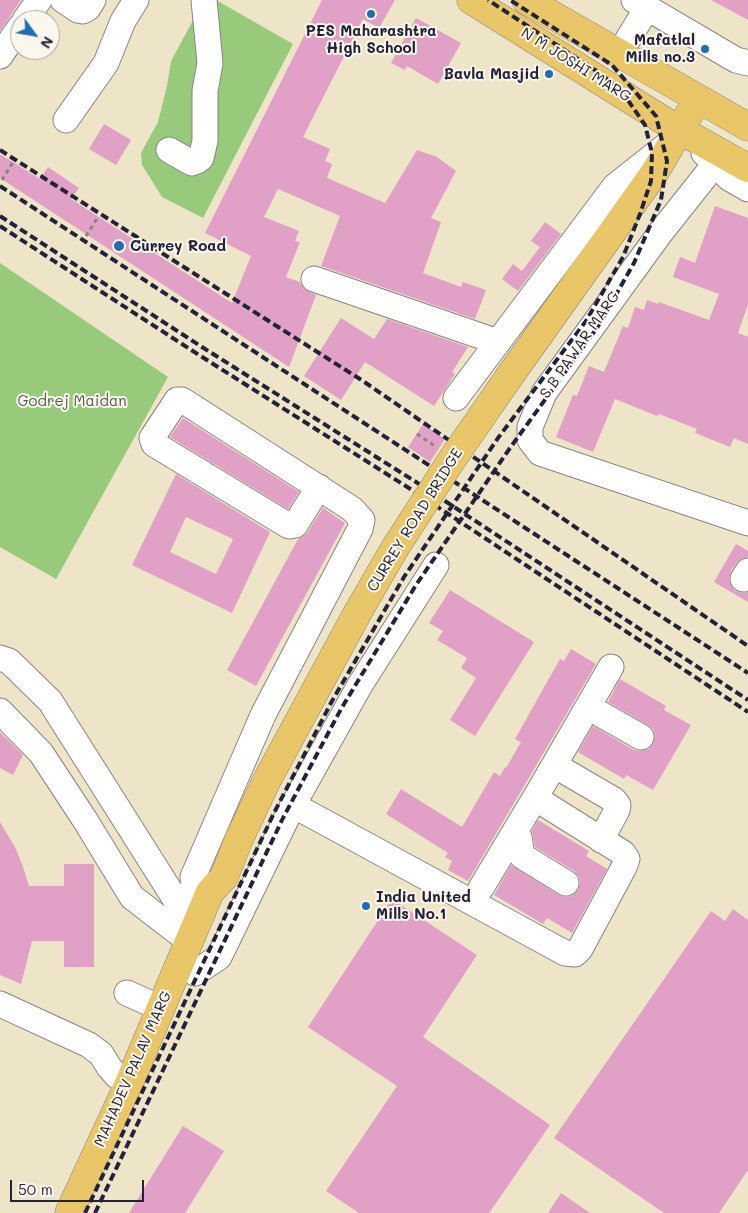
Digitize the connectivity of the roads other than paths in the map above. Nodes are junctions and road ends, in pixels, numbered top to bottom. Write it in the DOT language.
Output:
graph roads {
  1 [pos="63,0"];
  2 [pos="93,0"];
  3 [pos="136,0"];
  4 [pos="204,0"];
  5 [pos="471,0"];
  6 [pos="526,0"];
  7 [pos="640,4"];
  8 [pos="10,42"];
  9 [pos="619,54"];
  10 [pos="0,56"];
  11 [pos="748,63"];
  12 [pos="698,99"];
  13 [pos="748,112"];
  14 [pos="66,120"];
  15 [pos="748,127"];
  16 [pos="677,135"];
  17 [pos="169,150"];
  18 [pos="734,165"];
  19 [pos="748,189"];
  20 [pos="314,279"];
  21 [pos="498,342"];
  22 [pos="456,398"];
  23 [pos="319,487"];
  24 [pos="748,523"];
  25 [pos="436,565"];
  26 [pos="0,658"];
  27 [pos="611,667"];
  28 [pos="588,707"];
  29 [pos="0,711"];
  30 [pos="642,738"];
  31 [pos="554,765"];
  32 [pos="535,798"];
  33 [pos="293,805"];
  34 [pos="516,831"];
  35 [pos="601,840"];
  36 [pos="566,883"];
  37 [pos="480,888"];
  38 [pos="200,926"];
  39 [pos="195,973"];
  40 [pos="128,993"];
  41 [pos="0,1004"];
  42 [pos="160,1008"];
  43 [pos="130,1081"];
  44 [pos="69,1213"];
  45 [pos="87,1213"];
  1 -- 2 [label="street"];
  3 -- 14 [label="street"];
  4 -- 17 [label="street"];
  5 -- 16 [label="main road, N M JOSHI MARG"];
  6 -- 9 [label="main road, N M JOSHI MARG"];
  7 -- 9 [label="street"];
  7 -- 11 [label="street"];
  8 -- 10 [label="street"];
  9 -- 12 [label="main road, N M JOSHI MARG"];
  12 -- 13 [label="street"];
  12 -- 15 [label="main road, N M JOSHI MARG"];
  12 -- 16 [label="main road"];
  16 -- 18 [label="main road, N M JOSHI MARG"];
  16 -- 21 [label="street"];
  16 -- 38 [label="main road, CURREY ROAD BRIDGE, bridge"];
  18 -- 19 [label="street"];
  18 -- 24 [label="street, S B PAWAR MARG"];
  20 -- 21 [label="street"];
  21 -- 22 [label="street"];
  23 -- 23 [label="street"];
  23 -- 38 [label="street"];
  25 -- 33 [label="street"];
  26 -- 38 [label="street"];
  27 -- 28 [label="street"];
  28 -- 30 [label="street"];
  28 -- 31 [label="street"];
  29 -- 38 [label="street"];
  31 -- 32 [label="street"];
  31 -- 35 [label="street"];
  32 -- 34 [label="street"];
  32 -- 35 [label="street"];
  33 -- 35 [label="street"];
  33 -- 39 [label="street"];
  34 -- 36 [label="street"];
  34 -- 37 [label="street"];
  38 -- 39 [label="main road"];
  38 -- 42 [label="main road, MAHADEV PALAV MARG"];
  39 -- 45 [label="main road"];
  40 -- 42 [label="street"];
  41 -- 43 [label="street"];
  42 -- 43 [label="main road, MAHADEV PALAV MARG"];
  43 -- 44 [label="main road, MAHADEV PALAV MARG"];
}
